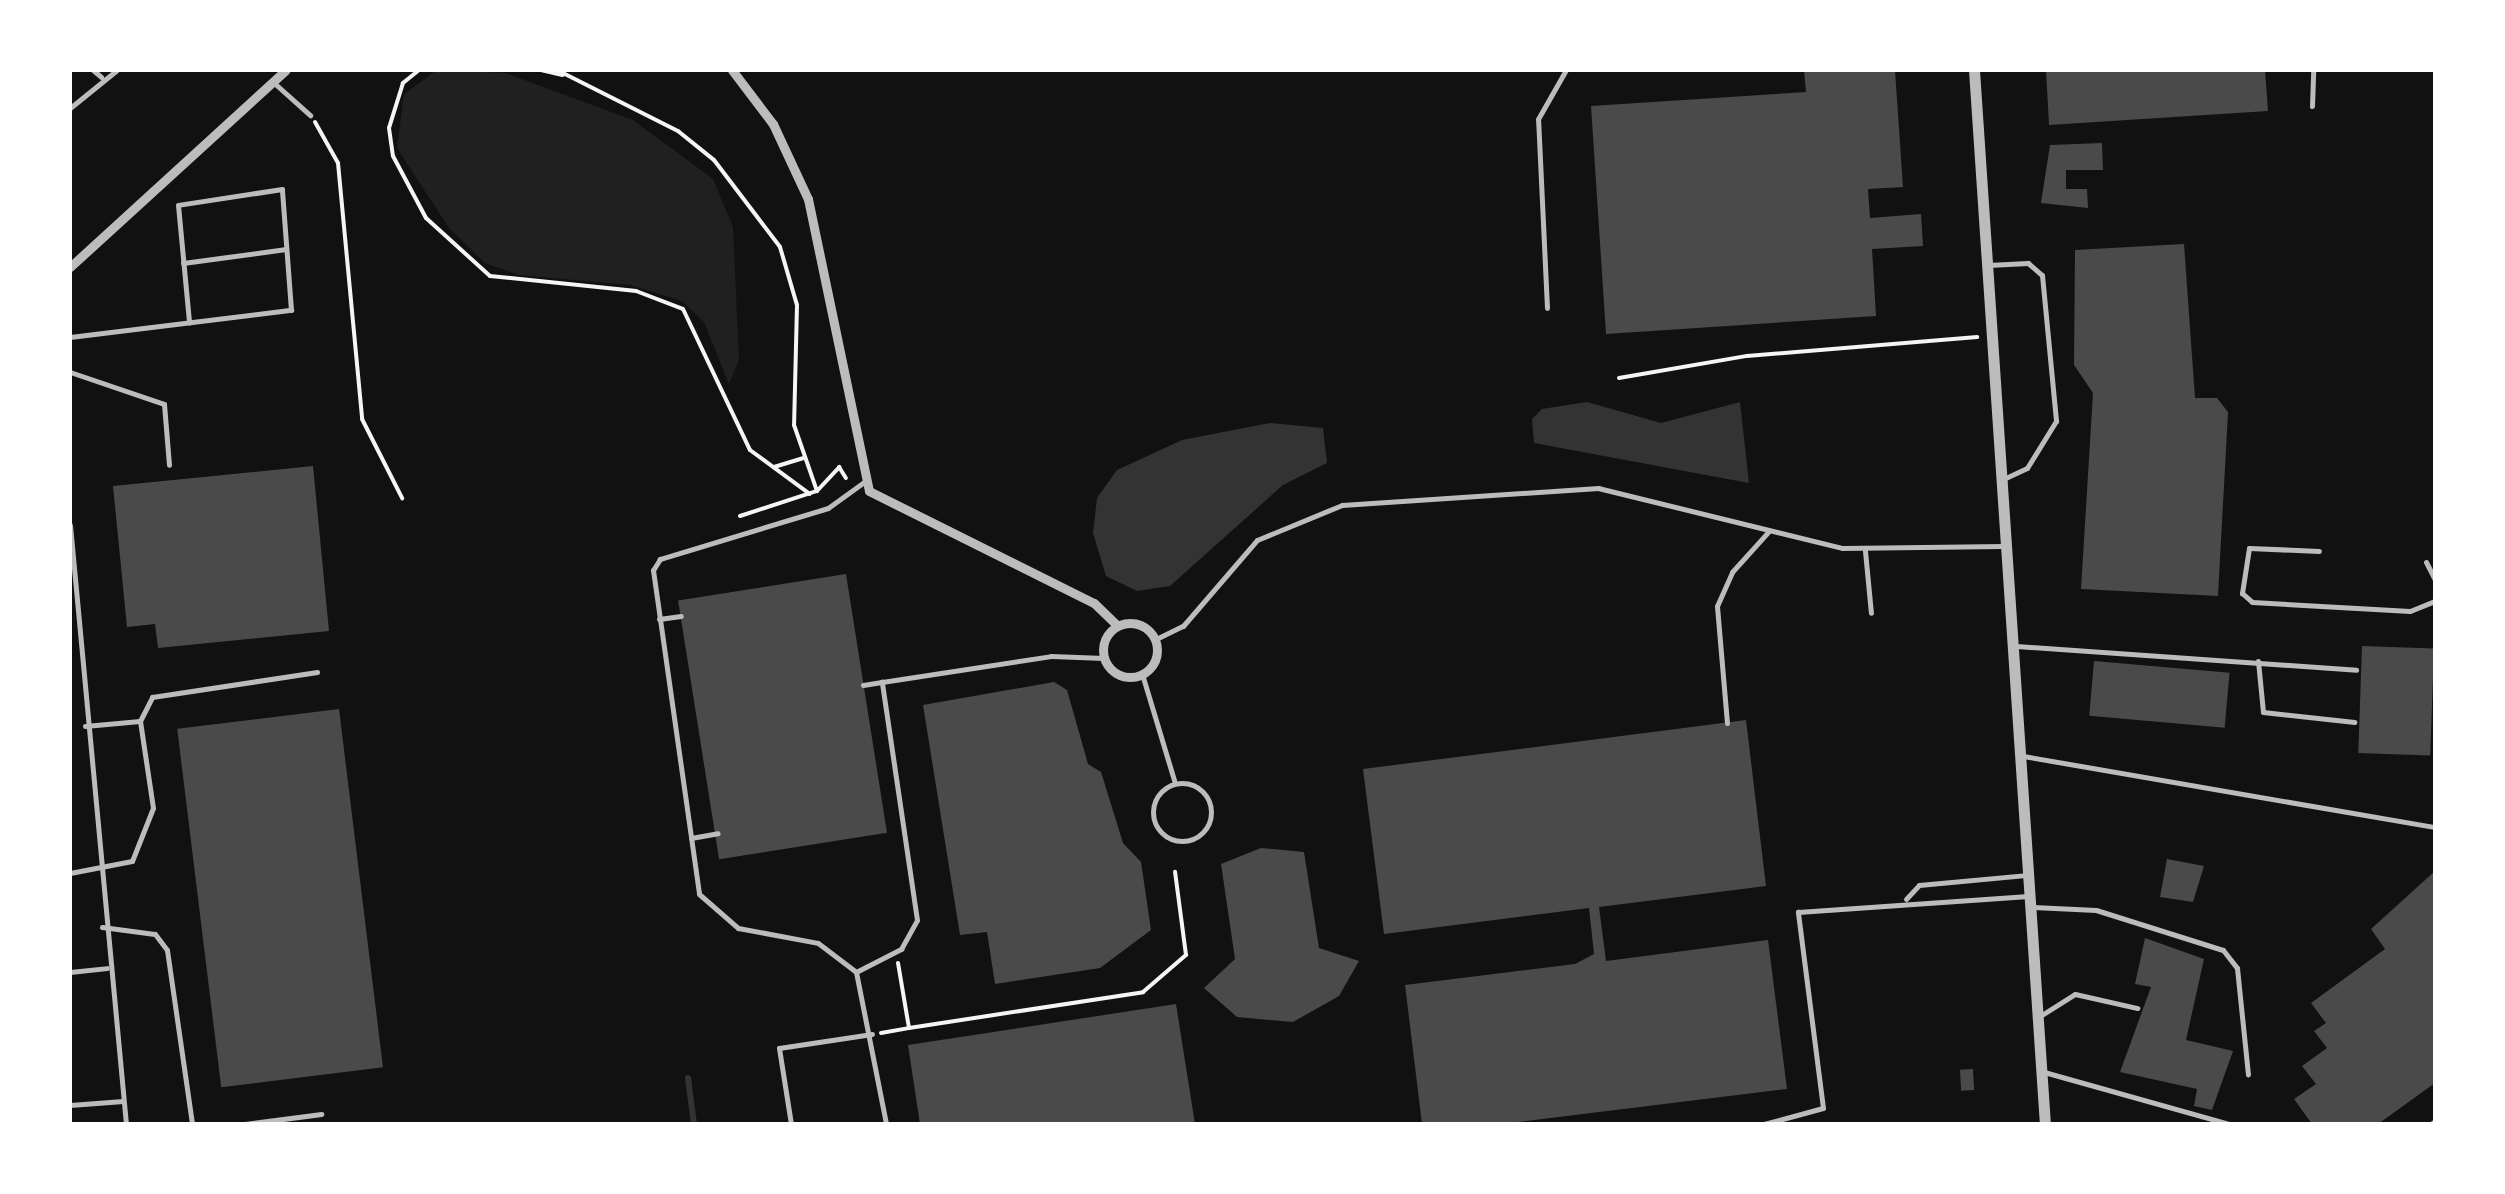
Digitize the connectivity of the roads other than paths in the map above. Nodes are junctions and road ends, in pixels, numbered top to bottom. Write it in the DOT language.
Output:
graph roads {
  1 [pos="93,70"];
  2 [pos="117,70"];
  3 [pos="286,70"];
  4 [pos="732,70"];
  5 [pos="1566,70"];
  6 [pos="1974,70"];
  7 [pos="2313,70"];
  8 [pos="101,77"];
  9 [pos="274,82"];
  10 [pos="2312,106"];
  11 [pos="70,108"];
  12 [pos="310,114"];
  13 [pos="286,250"];
  14 [pos="183,263"];
  15 [pos="1987,265"];
  16 [pos="70,267"];
  17 [pos="1547,308"];
  18 [pos="189,322"];
  19 [pos="70,338"];
  20 [pos="70,372"];
  21 [pos="170,465"];
  22 [pos="2000,480"];
  23 [pos="864,482"];
  24 [pos="70,524"];
  25 [pos="1769,532"];
  26 [pos="2006,546"];
  27 [pos="1865,551"];
  28 [pos="2319,551"];
  29 [pos="2426,562"];
  30 [pos="2435,580"];
  31 [pos="2435,601"];
  32 [pos="1871,613"];
  33 [pos="681,616"];
  34 [pos="659,620"];
  35 [pos="1116,626"];
  36 [pos="1156,639"];
  37 [pos="2012,646"];
  38 [pos="1104,658"];
  39 [pos="2258,661"];
  40 [pos="2356,670"];
  41 [pos="317,672"];
  42 [pos="1142,674"];
  43 [pos="882,682"];
  44 [pos="863,685"];
  45 [pos="140,721"];
  46 [pos="2354,722"];
  47 [pos="1727,723"];
  48 [pos="84,726"];
  49 [pos="2020,756"];
  50 [pos="1175,783"];
  51 [pos="2435,827"];
  52 [pos="718,834"];
  53 [pos="691,838"];
  54 [pos="95,871"];
  55 [pos="70,873"];
  56 [pos="2028,874"];
  57 [pos="1906,899"];
  58 [pos="2030,901"];
  59 [pos="102,927"];
  60 [pos="107,968"];
  61 [pos="70,972"];
  62 [pos="856,972"];
  63 [pos="2137,1008"];
  64 [pos="2038,1018"];
  65 [pos="872,1034"];
  66 [pos="2041,1072"];
  67 [pos="2248,1074"];
  68 [pos="123,1101"];
  69 [pos="70,1106"];
  70 [pos="322,1114"];
  71 [pos="126,1124"];
  72 [pos="192,1124"];
  73 [pos="244,1124"];
  74 [pos="791,1124"];
  75 [pos="886,1124"];
  76 [pos="1764,1124"];
  77 [pos="2044,1124"];
  78 [pos="2230,1124"];
  1 -- 8 [label="lane"];
  2 -- 8 [label="lane"];
  3 -- 9 [label="street"];
  4 -- 23 [label="street"];
  5 -- 17 [label="lane"];
  6 -- 15 [label="street"];
  7 -- 10 [label="lane"];
  8 -- 11 [label="lane"];
  9 -- 12 [label="lane"];
  9 -- 16 [label="street"];
  13 -- 14 [label="lane"];
  13 -- 14 [label="lane"];
  13 -- 18 [label="lane"];
  14 -- 18 [label="lane"];
  15 -- 22 [label="street"];
  15 -- 22 [label="lane"];
  18 -- 19 [label="lane"];
  20 -- 21 [label="lane"];
  22 -- 26 [label="street"];
  23 -- 34 [label="lane"];
  23 -- 35 [label="street"];
  24 -- 48 [label="lane"];
  25 -- 27 [label="lane"];
  25 -- 36 [label="lane"];
  25 -- 47 [label="lane"];
  26 -- 27 [label="lane"];
  26 -- 37 [label="street"];
  27 -- 32 [label="lane"];
  28 -- 31 [label="lane"];
  29 -- 30 [label="lane"];
  33 -- 34 [label="lane"];
  34 -- 53 [label="lane"];
  35 -- 36 [label="street"];
  35 -- 38 [label="street"];
  36 -- 42 [label="street"];
  37 -- 39 [label="lane"];
  37 -- 49 [label="street"];
  38 -- 42 [label="street"];
  38 -- 43 [label="lane"];
  39 -- 40 [label="lane"];
  39 -- 46 [label="lane"];
  41 -- 45 [label="lane"];
  42 -- 50 [label="lane"];
  43 -- 44 [label="lane"];
  43 -- 62 [label="lane"];
  45 -- 48 [label="lane"];
  45 -- 54 [label="lane"];
  48 -- 54 [label="lane"];
  49 -- 51 [label="lane"];
  49 -- 56 [label="street"];
  50 -- 50 [label="lane"];
  52 -- 53 [label="lane"];
  53 -- 62 [label="lane"];
  54 -- 55 [label="lane"];
  54 -- 59 [label="lane"];
  56 -- 57 [label="lane"];
  56 -- 58 [label="street"];
  57 -- 58 [label="lane"];
  57 -- 76 [label="lane"];
  58 -- 64 [label="street"];
  58 -- 67 [label="lane"];
  59 -- 60 [label="lane"];
  59 -- 72 [label="lane"];
  60 -- 61 [label="lane"];
  60 -- 68 [label="lane"];
  62 -- 65 [label="lane"];
  63 -- 64 [label="lane"];
  64 -- 66 [label="street"];
  65 -- 74 [label="lane"];
  65 -- 75 [label="lane"];
  66 -- 77 [label="street"];
  66 -- 78 [label="lane"];
  68 -- 69 [label="lane"];
  68 -- 71 [label="lane"];
  70 -- 73 [label="lane"];
}
